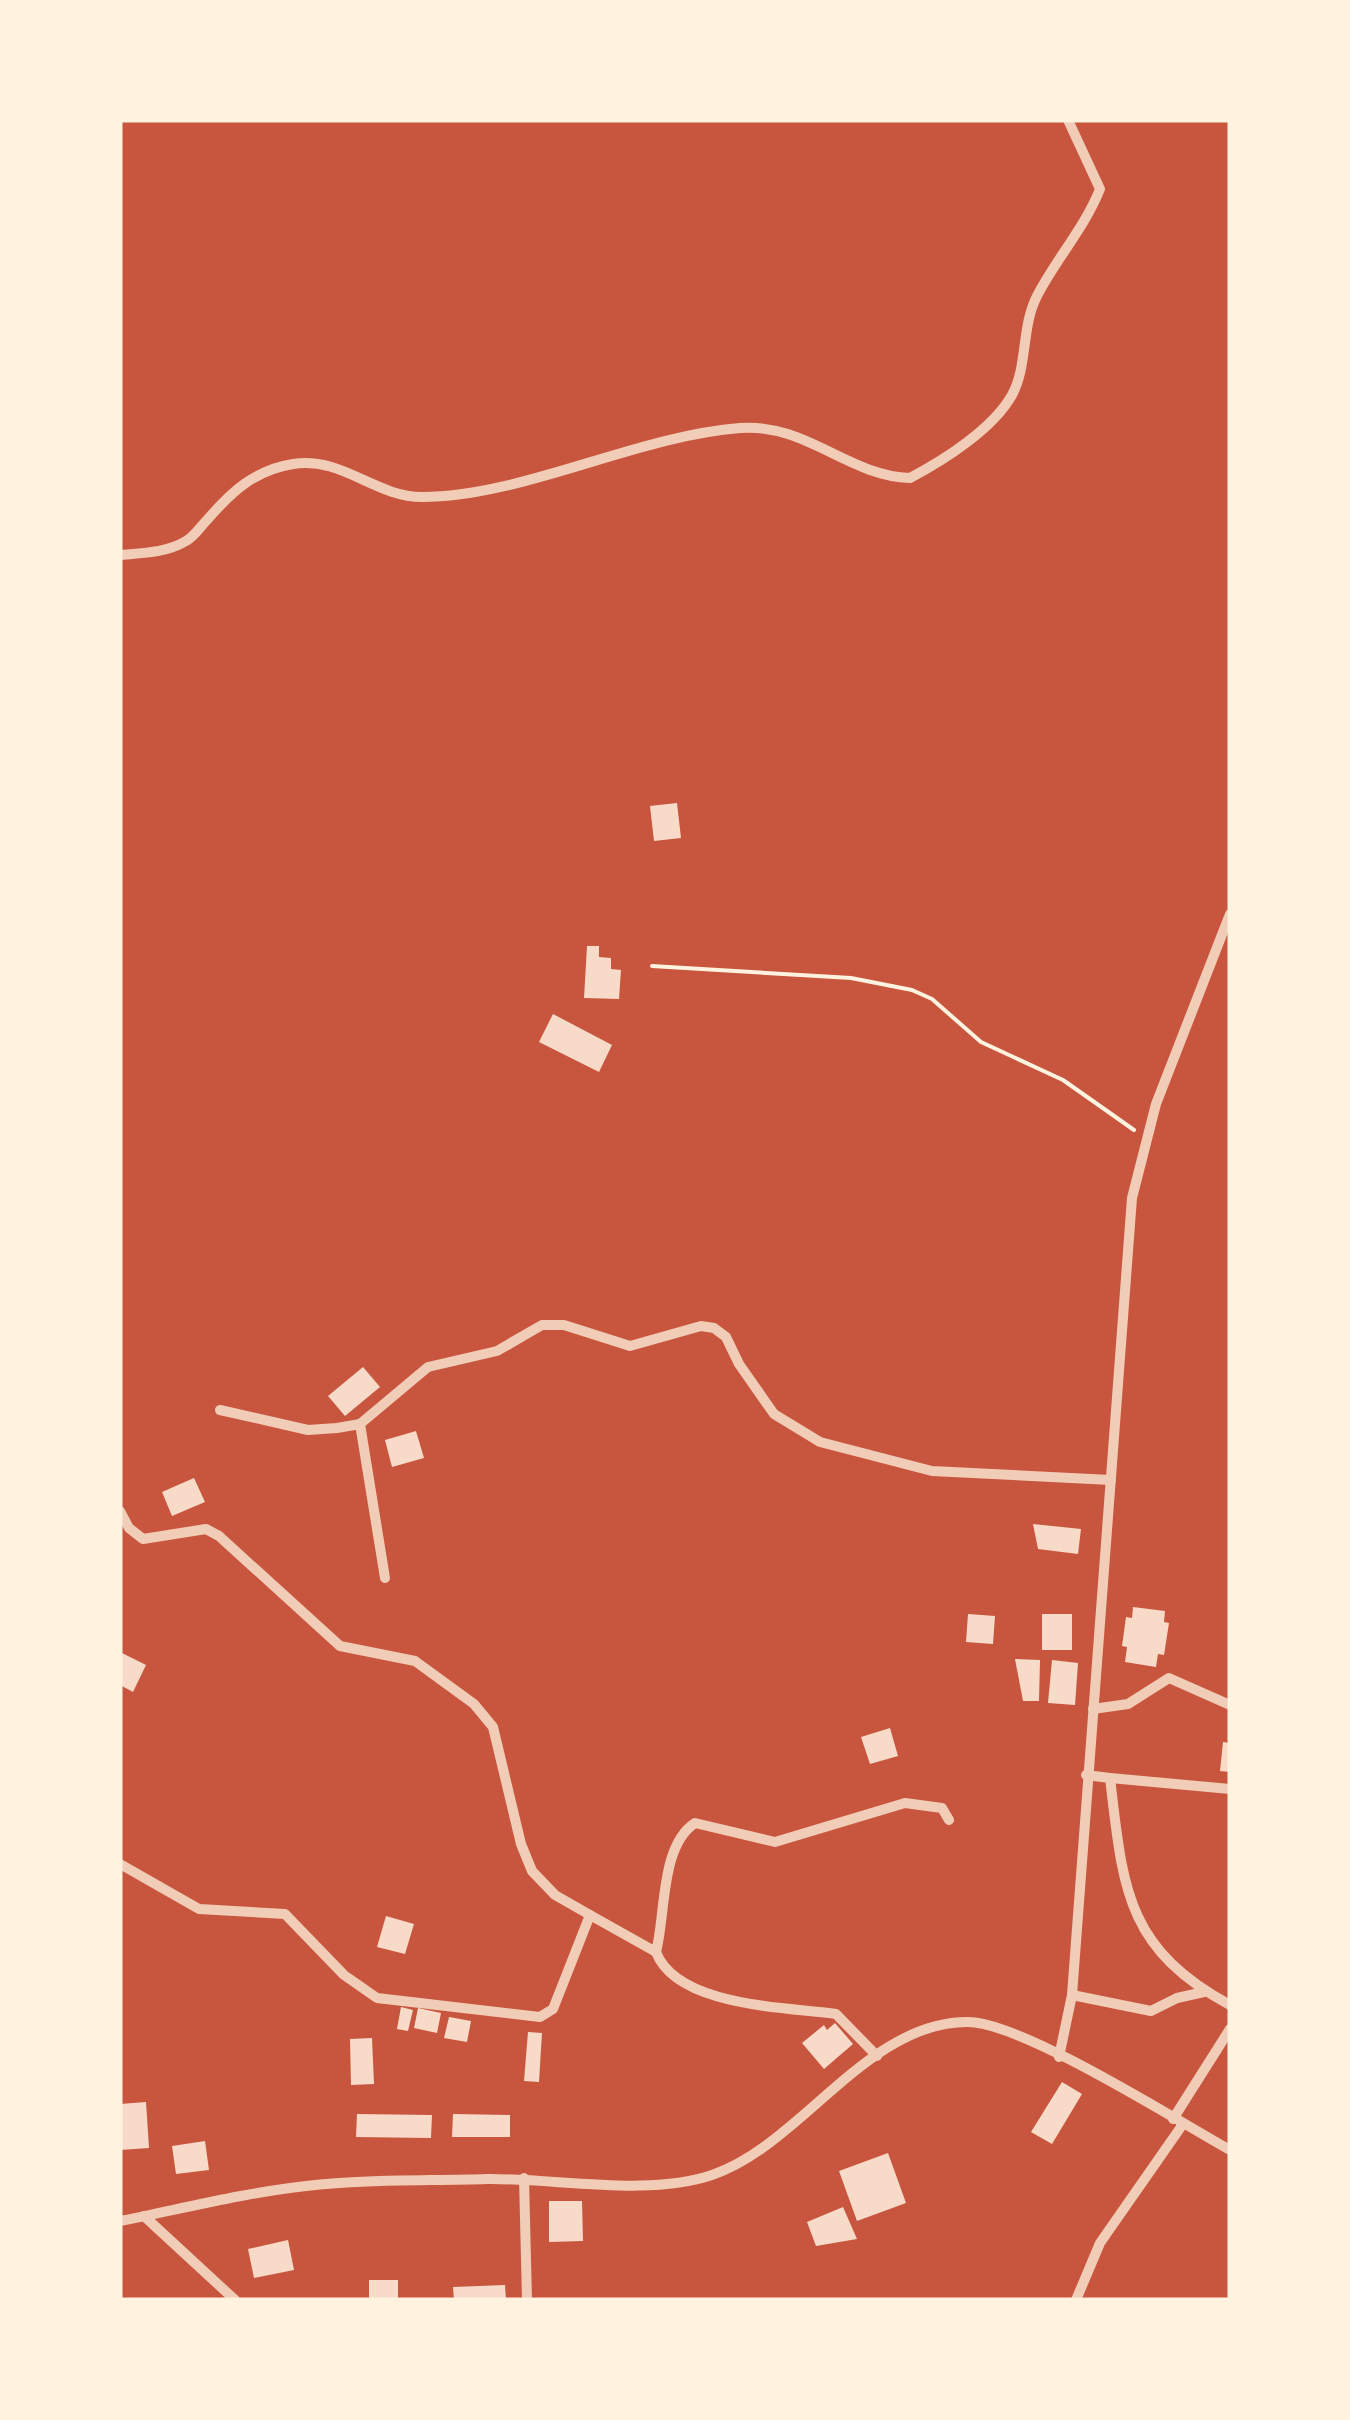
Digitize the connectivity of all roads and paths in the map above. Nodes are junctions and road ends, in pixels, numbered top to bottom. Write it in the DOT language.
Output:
graph roads {
  1 [pos="1068,120"];
  2 [pos="120,555"];
  3 [pos="1230,914"];
  4 [pos="652,966"];
  5 [pos="1146,1138"];
  6 [pos="220,1410"];
  7 [pos="360,1424"];
  8 [pos="1111,1480"];
  9 [pos="120,1511"];
  10 [pos="385,1578"];
  11 [pos="1230,1705"];
  12 [pos="1092,1709"];
  13 [pos="1086,1774"];
  14 [pos="1110,1778"];
  15 [pos="1230,1789"];
  16 [pos="950,1820"];
  17 [pos="120,1864"];
  18 [pos="590,1915"];
  19 [pos="656,1952"];
  20 [pos="1206,1992"];
  21 [pos="1072,1995"];
  22 [pos="1230,2004"];
  23 [pos="1230,2030"];
  24 [pos="877,2056"];
  25 [pos="1058,2057"];
  26 [pos="1178,2121"];
  27 [pos="1230,2150"];
  28 [pos="524,2178"];
  29 [pos="144,2216"];
  30 [pos="120,2220"];
  31 [pos="235,2300"];
  32 [pos="527,2300"];
  33 [pos="1076,2300"];
  1 -- 2 [label="street"];
  3 -- 5 [label="street"];
  4 -- 5 [label="path"];
  5 -- 8 [label="street"];
  6 -- 7 [label="street"];
  7 -- 8 [label="street"];
  7 -- 10 [label="street"];
  8 -- 12 [label="street"];
  9 -- 18 [label="street"];
  11 -- 12 [label="street"];
  12 -- 13 [label="street"];
  13 -- 14 [label="street"];
  13 -- 21 [label="street"];
  14 -- 15 [label="street"];
  14 -- 20 [label="street"];
  16 -- 19 [label="street"];
  17 -- 18 [label="street"];
  18 -- 19 [label="street"];
  19 -- 24 [label="street"];
  20 -- 21 [label="street"];
  20 -- 22 [label="street"];
  21 -- 25 [label="street"];
  23 -- 26 [label="street"];
  24 -- 25 [label="street"];
  24 -- 28 [label="street"];
  25 -- 26 [label="street"];
  26 -- 27 [label="street"];
  26 -- 33 [label="street"];
  28 -- 29 [label="street"];
  28 -- 32 [label="street"];
  29 -- 30 [label="street"];
  29 -- 31 [label="street"];
}
